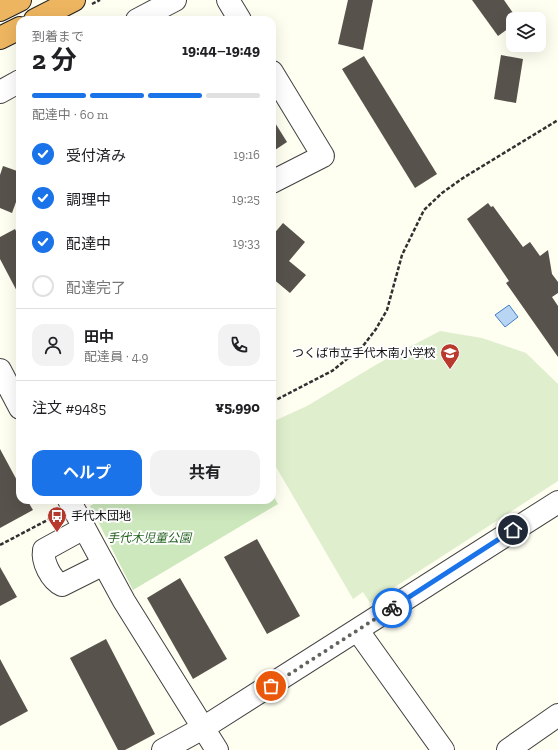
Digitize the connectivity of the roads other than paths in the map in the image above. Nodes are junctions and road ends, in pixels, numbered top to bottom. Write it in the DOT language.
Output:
graph roads {
  1 [pos="20,0"];
  2 [pos="74,0"];
  3 [pos="175,0"];
  4 [pos="228,0"];
  5 [pos="0,10"];
  6 [pos="43,16"];
  7 [pos="145,16"];
  8 [pos="238,16"];
  9 [pos="16,30"];
  10 [pos="0,38"];
  11 [pos="276,78"];
  12 [pos="16,83"];
  13 [pos="0,92"];
  14 [pos="276,180"];
  15 [pos="0,370"];
  16 [pos="16,400"];
  17 [pos="558,502"];
  18 [pos="72,504"];
  19 [pos="84,528"];
  20 [pos="104,564"];
  21 [pos="358,631"];
  22 [pos="558,715"];
  23 [pos="203,728"];
  24 [pos="163,750"];
  25 [pos="217,750"];
  26 [pos="443,750"];
  27 [pos="508,750"];
  1 -- 5 [label="highway"];
  2 -- 6 [label="highway"];
  3 -- 7 [label="street"];
  4 -- 8 [label="street"];
  9 -- 10 [label="highway"];
  11 -- 14 [label="street"];
  12 -- 13 [label="street"];
  15 -- 16 [label="street"];
  17 -- 21 [label="street"];
  18 -- 19 [label="street"];
  19 -- 20 [label="street"];
  19 -- 20 [label="street"];
  20 -- 23 [label="street"];
  21 -- 23 [label="street"];
  21 -- 26 [label="street"];
  22 -- 27 [label="street"];
  23 -- 24 [label="street"];
  23 -- 25 [label="street"];
}
